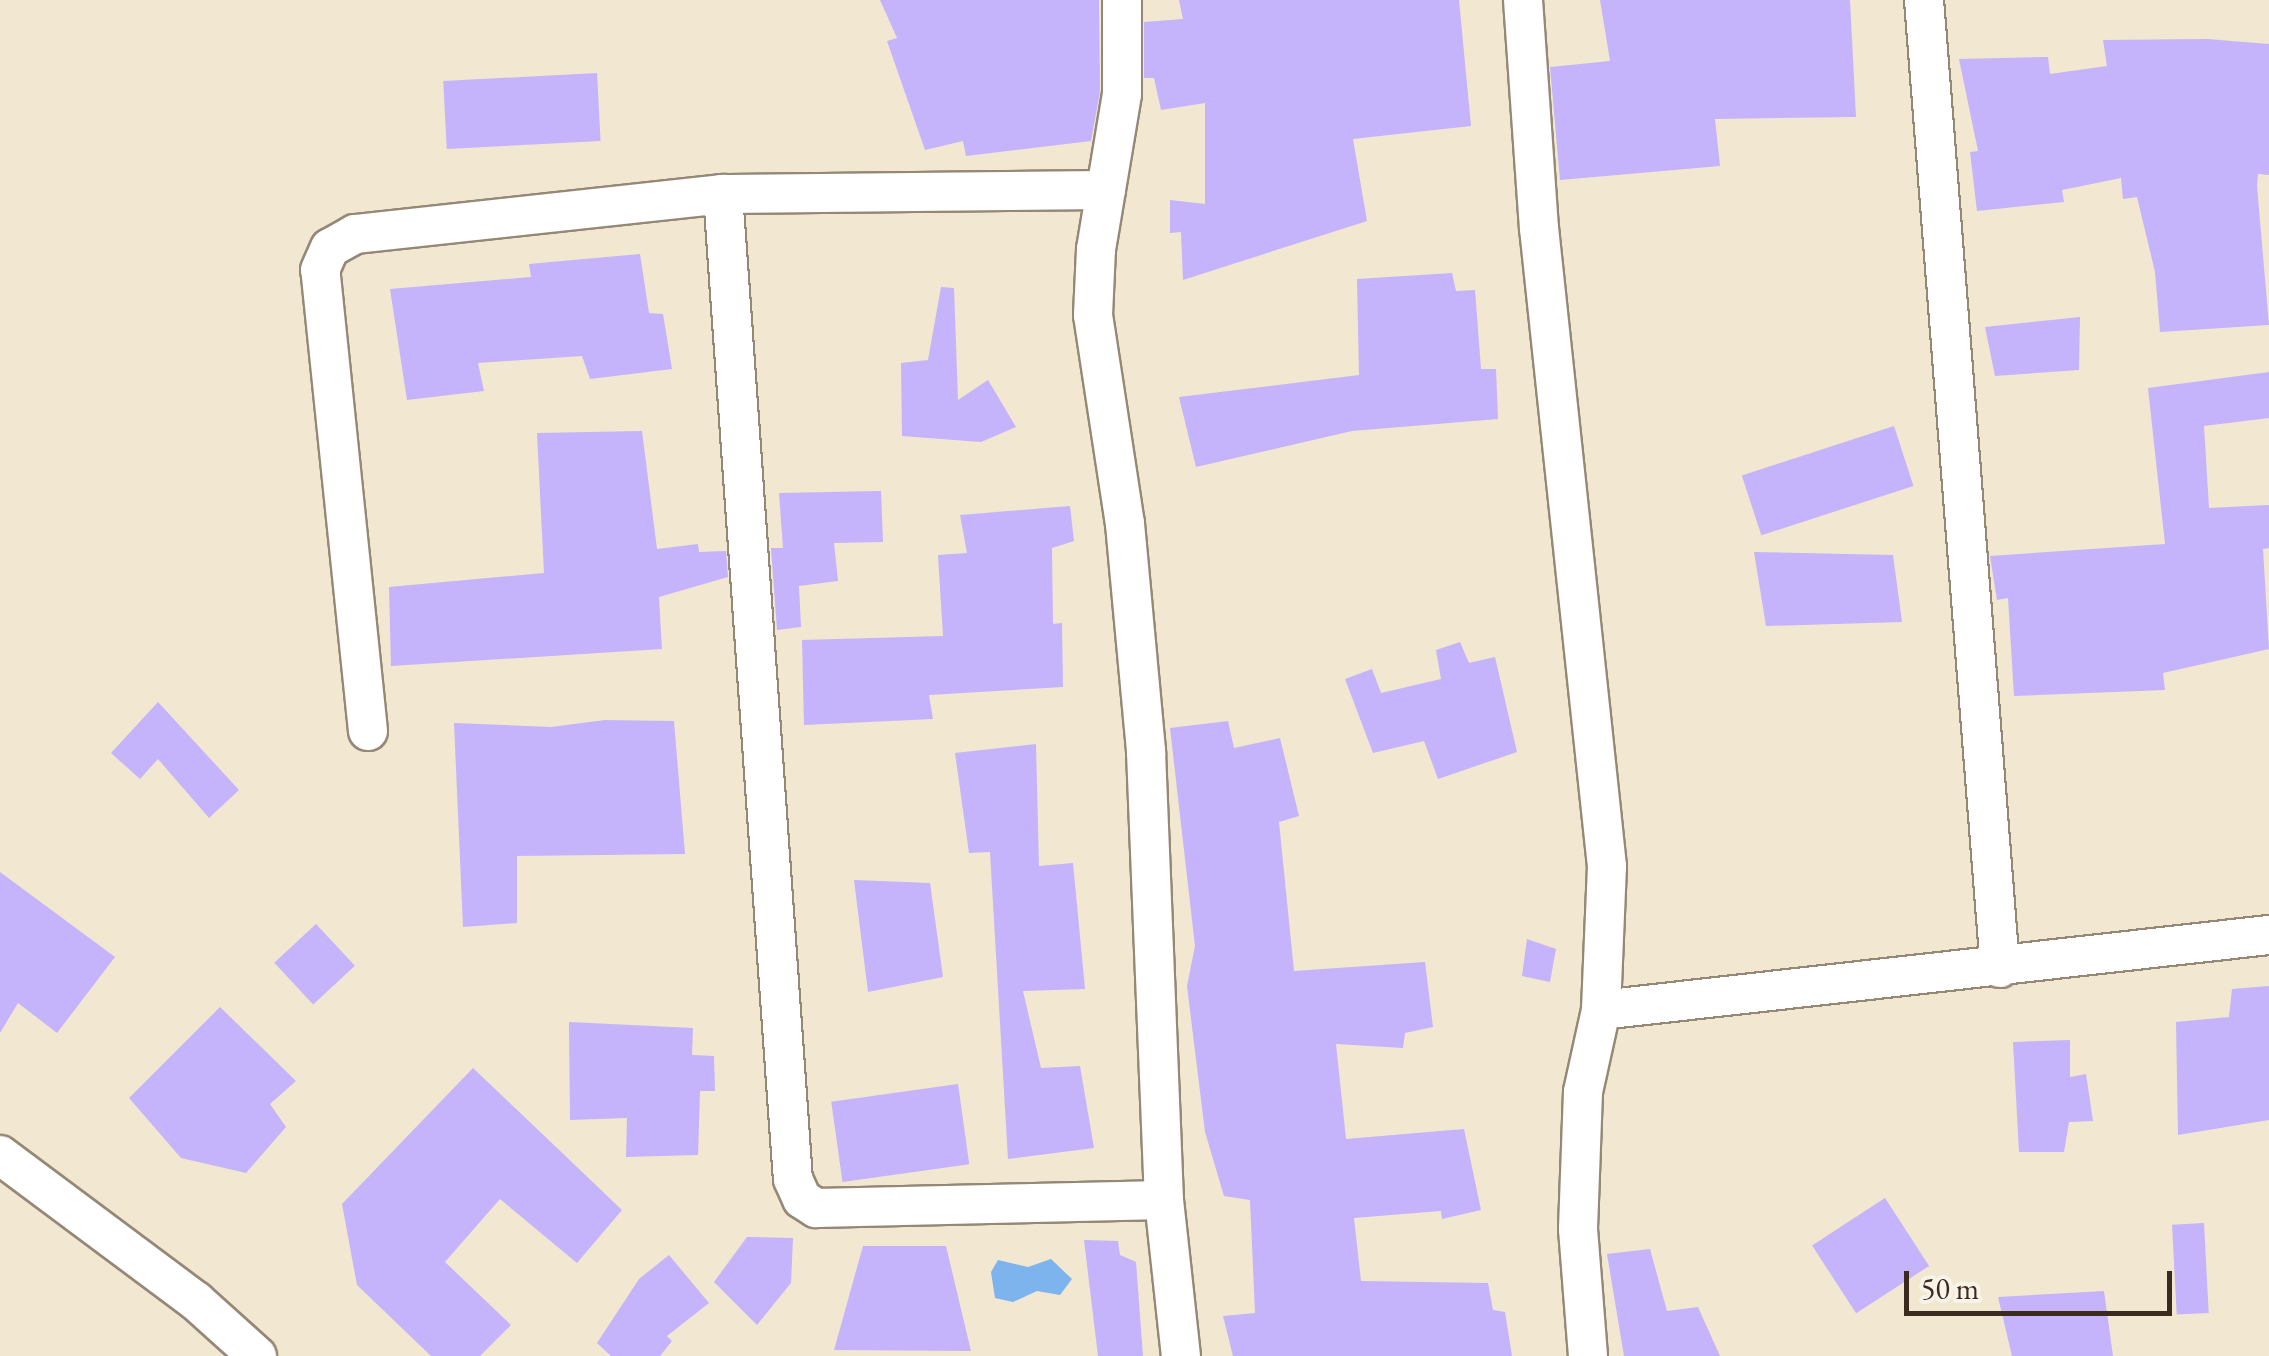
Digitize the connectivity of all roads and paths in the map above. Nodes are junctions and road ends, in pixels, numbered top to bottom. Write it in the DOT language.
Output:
graph roads {
  1 [pos="1122,0"];
  2 [pos="1523,0"];
  3 [pos="1924,0"];
  4 [pos="1106,190"];
  5 [pos="723,194"];
  6 [pos="368,731"];
  7 [pos="2269,936"];
  8 [pos="2000,968"];
  9 [pos="1601,1010"];
  10 [pos="0,1154"];
  11 [pos="1164,1200"];
  12 [pos="257,1356"];
  13 [pos="1181,1356"];
  14 [pos="1588,1356"];
  1 -- 4 [label="street"];
  2 -- 9 [label="street"];
  3 -- 8 [label="street"];
  4 -- 5 [label="street"];
  4 -- 11 [label="street"];
  5 -- 6 [label="street"];
  5 -- 11 [label="street"];
  7 -- 8 [label="street"];
  8 -- 9 [label="street"];
  9 -- 14 [label="street"];
  10 -- 12 [label="street"];
  11 -- 13 [label="street"];
}
